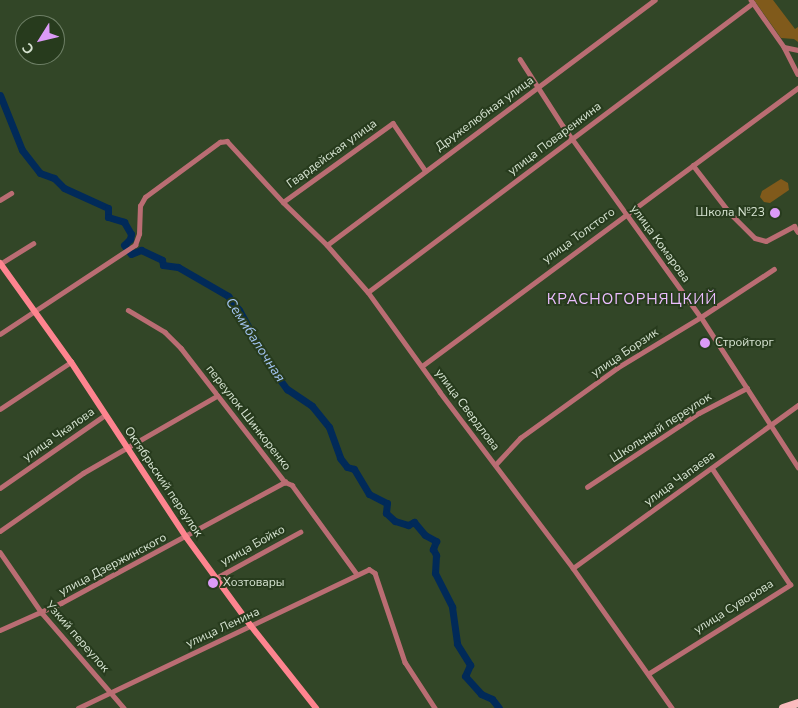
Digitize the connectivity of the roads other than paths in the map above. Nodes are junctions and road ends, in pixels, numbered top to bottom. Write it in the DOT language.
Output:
graph roads {
  1 [pos="654,0"];
  2 [pos="752,1"];
  3 [pos="784,47"];
  4 [pos="798,50"];
  5 [pos="520,59"];
  6 [pos="798,74"];
  7 [pos="537,88"];
  8 [pos="798,88"];
  9 [pos="572,139"];
  10 [pos="693,165"];
  11 [pos="425,170"];
  12 [pos="11,193"];
  13 [pos="0,200"];
  14 [pos="283,202"];
  15 [pos="626,214"];
  16 [pos="798,232"];
  17 [pos="34,243"];
  18 [pos="327,245"];
  19 [pos="0,264"];
  20 [pos="774,269"];
  21 [pos="368,292"];
  22 [pos="128,310"];
  23 [pos="35,311"];
  24 [pos="701,318"];
  25 [pos="0,334"];
  26 [pos="71,362"];
  27 [pos="422,366"];
  28 [pos="747,388"];
  29 [pos="217,396"];
  30 [pos="798,405"];
  31 [pos="0,409"];
  32 [pos="105,415"];
  33 [pos="772,426"];
  34 [pos="126,448"];
  35 [pos="495,465"];
  36 [pos="798,467"];
  37 [pos="712,469"];
  38 [pos="285,482"];
  39 [pos="587,487"];
  40 [pos="0,488"];
  41 [pos="0,531"];
  42 [pos="300,532"];
  43 [pos="186,537"];
  44 [pos="0,552"];
  45 [pos="573,568"];
  46 [pos="357,574"];
  47 [pos="216,578"];
  48 [pos="42,613"];
  49 [pos="251,626"];
  50 [pos="0,630"];
  51 [pos="648,674"];
  52 [pos="111,691"];
  53 [pos="798,703"];
  54 [pos="78,708"];
  55 [pos="124,708"];
  56 [pos="316,708"];
  57 [pos="435,708"];
  58 [pos="672,708"];
  59 [pos="783,708"];
  1 -- 7 [label="street, Дружелюбная улица"];
  2 -- 3 [label="street"];
  2 -- 9 [label="street, улица Поваренкина"];
  3 -- 4 [label="street"];
  3 -- 6 [label="street"];
  5 -- 7 [label="street, улица Комарова"];
  7 -- 9 [label="street, улица Комарова"];
  7 -- 11 [label="street, Дружелюбная улица"];
  8 -- 10 [label="street, улица Толстого"];
  9 -- 15 [label="street, улица Комарова"];
  9 -- 21 [label="street, улица Поваренкина"];
  10 -- 15 [label="street, улица Толстого"];
  10 -- 16 [label="street"];
  11 -- 14 [label="street, Гвардейская улица"];
  11 -- 18 [label="street, Дружелюбная улица"];
  12 -- 13 [label="street"];
  14 -- 18 [label="street, улица Свердлова"];
  14 -- 23 [label="street, улица Свердлова"];
  15 -- 24 [label="street, улица Комарова"];
  15 -- 27 [label="street, улица Толстого"];
  17 -- 19 [label="street"];
  18 -- 21 [label="street, улица Свердлова"];
  19 -- 23 [label="street, Октябрьский переулок"];
  20 -- 24 [label="street, улица Борзик"];
  21 -- 27 [label="street, улица Свердлова"];
  22 -- 29 [label="street, переулок Шинкоренко"];
  23 -- 25 [label="street"];
  23 -- 26 [label="street, Октябрьский переулок"];
  24 -- 28 [label="street, улица Комарова"];
  24 -- 35 [label="street, улица Борзик"];
  26 -- 31 [label="street"];
  26 -- 32 [label="street, Октябрьский переулок"];
  27 -- 35 [label="street, улица Свердлова"];
  28 -- 33 [label="street, улица Комарова"];
  28 -- 39 [label="street, Школьный переулок"];
  29 -- 34 [label="street"];
  29 -- 38 [label="street, переулок Шинкоренко"];
  30 -- 33 [label="street, улица Чапаева"];
  32 -- 34 [label="street, Октябрьский переулок"];
  32 -- 40 [label="street, улица Чкалова"];
  33 -- 36 [label="street, улица Комарова"];
  33 -- 37 [label="street, улица Чапаева"];
  34 -- 41 [label="street"];
  34 -- 43 [label="street, Октябрьский переулок"];
  35 -- 45 [label="street, улица Свердлова"];
  37 -- 45 [label="street, улица Чапаева"];
  37 -- 51 [label="street, улица Суворова"];
  38 -- 43 [label="street, улица Дзержинского"];
  38 -- 46 [label="street, переулок Шинкоренко"];
  42 -- 47 [label="street, улица Бойко"];
  43 -- 47 [label="street, Октябрьский переулок"];
  43 -- 48 [label="street, улица Дзержинского"];
  44 -- 48 [label="street, Узкий переулок"];
  45 -- 51 [label="street, улица Свердлова"];
  46 -- 49 [label="street, улица Ленина"];
  46 -- 57 [label="street, улица Ленина"];
  47 -- 49 [label="street, Октябрьский переулок"];
  48 -- 50 [label="street, улица Дзержинского"];
  48 -- 52 [label="street, Узкий переулок"];
  49 -- 52 [label="street, улица Ленина"];
  49 -- 56 [label="street, Октябрьский переулок"];
  51 -- 58 [label="street, улица Свердлова"];
  52 -- 54 [label="street, улица Ленина"];
  52 -- 55 [label="street, Узкий переулок"];
  53 -- 59 [label="main road"];
}
